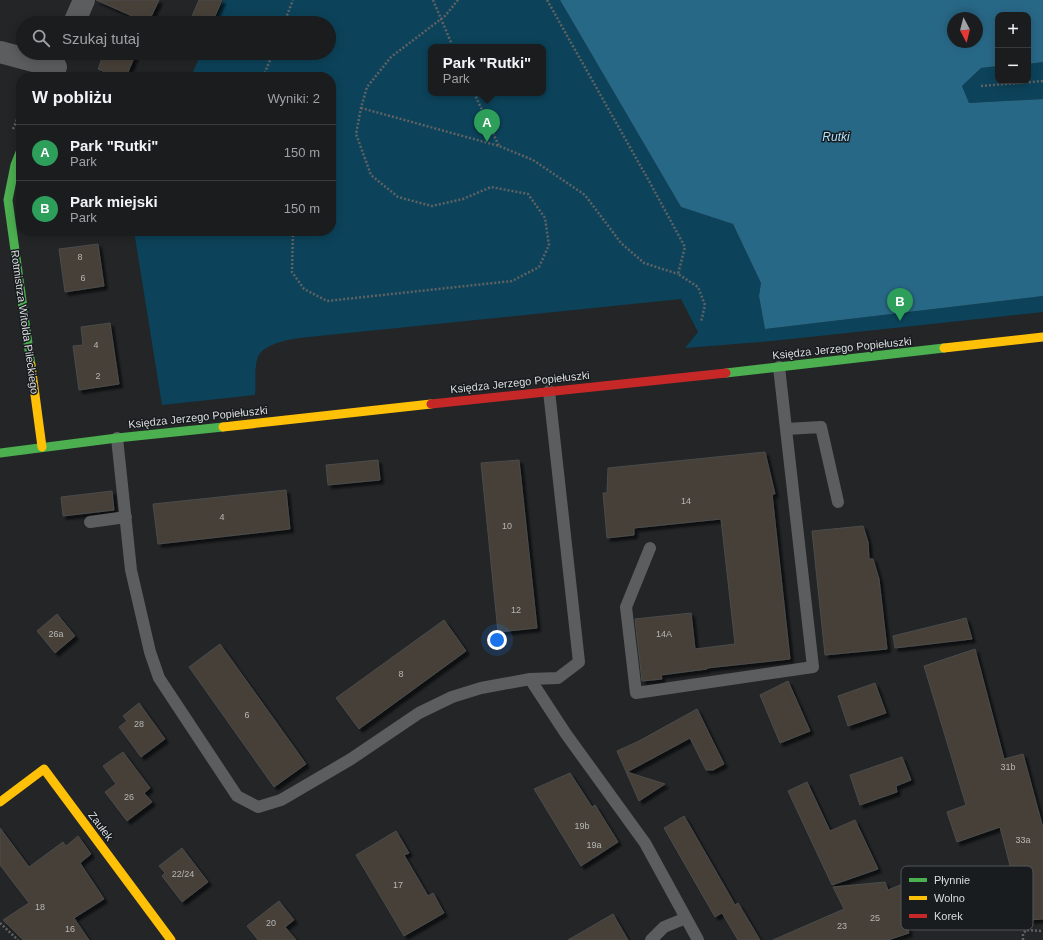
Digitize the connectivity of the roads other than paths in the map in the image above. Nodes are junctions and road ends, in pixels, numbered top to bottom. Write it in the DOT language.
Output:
graph roads {
  1 [pos="84,0"];
  2 [pos="77,16"];
  3 [pos="0,52"];
  4 [pos="16,56"];
  5 [pos="32,60"];
  6 [pos="56,66"];
  7 [pos="16,162"];
  8 [pos="1043,337"];
  9 [pos="780,367"];
  10 [pos="549,391"];
  11 [pos="786,429"];
  12 [pos="117,438"];
  13 [pos="42,447"];
  14 [pos="0,453"];
  15 [pos="838,502"];
  16 [pos="126,517"];
  17 [pos="90,522"];
  18 [pos="650,548"];
  19 [pos="530,679"];
  20 [pos="0,802"];
  21 [pos="686,918"];
  22 [pos="171,940"];
  23 [pos="651,940"];
  24 [pos="698,940"];
  1 -- 2 [label="street"];
  3 -- 4 [label="street"];
  5 -- 6 [label="street"];
  7 -- 13 [label="street, Rotmistrza Witolda Pileckiego"];
  8 -- 9 [label="street, Księdza Jerzego Popiełuszki"];
  9 -- 10 [label="street, Księdza Jerzego Popiełuszki"];
  9 -- 11 [label="lane"];
  10 -- 12 [label="street, Księdza Jerzego Popiełuszki"];
  10 -- 19 [label="lane"];
  11 -- 15 [label="lane"];
  11 -- 18 [label="lane"];
  12 -- 13 [label="street, Księdza Jerzego Popiełuszki"];
  12 -- 16 [label="lane"];
  13 -- 14 [label="street, Księdza Jerzego Popiełuszki"];
  16 -- 17 [label="lane"];
  16 -- 19 [label="lane"];
  19 -- 21 [label="lane"];
  20 -- 22 [label="street, Zaułek"];
  21 -- 23 [label="lane"];
  21 -- 24 [label="lane"];
}
